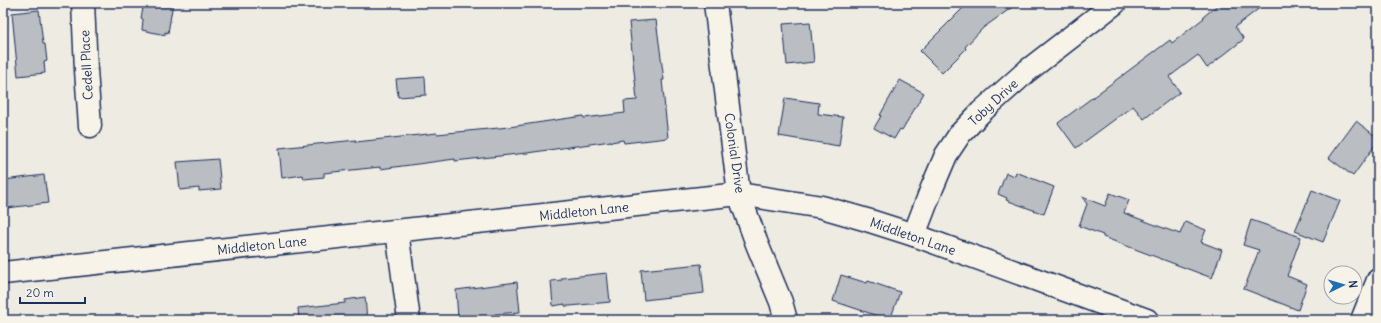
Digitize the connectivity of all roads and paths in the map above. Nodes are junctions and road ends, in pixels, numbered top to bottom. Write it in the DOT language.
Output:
graph roads {
  1 [pos="83,3"];
  2 [pos="715,3"];
  3 [pos="1115,3"];
  4 [pos="90,126"];
  5 [pos="739,194"];
  6 [pos="397,231"];
  7 [pos="914,235"];
  8 [pos="3,273"];
  9 [pos="1378,280"];
  10 [pos="409,320"];
  11 [pos="786,320"];
  12 [pos="1147,320"];
  13 [pos="1362,320"];
  1 -- 4 [label="street, Cedell Place"];
  2 -- 5 [label="street, Colonial Drive"];
  3 -- 7 [label="street, Toby Drive"];
  5 -- 6 [label="street, Middleton Lane"];
  5 -- 7 [label="street, Middleton Lane"];
  5 -- 11 [label="street, Colonial Drive"];
  6 -- 8 [label="street, Middleton Lane"];
  6 -- 10 [label="street"];
  7 -- 12 [label="street, Middleton Lane"];
  9 -- 13 [label="street"];
}
